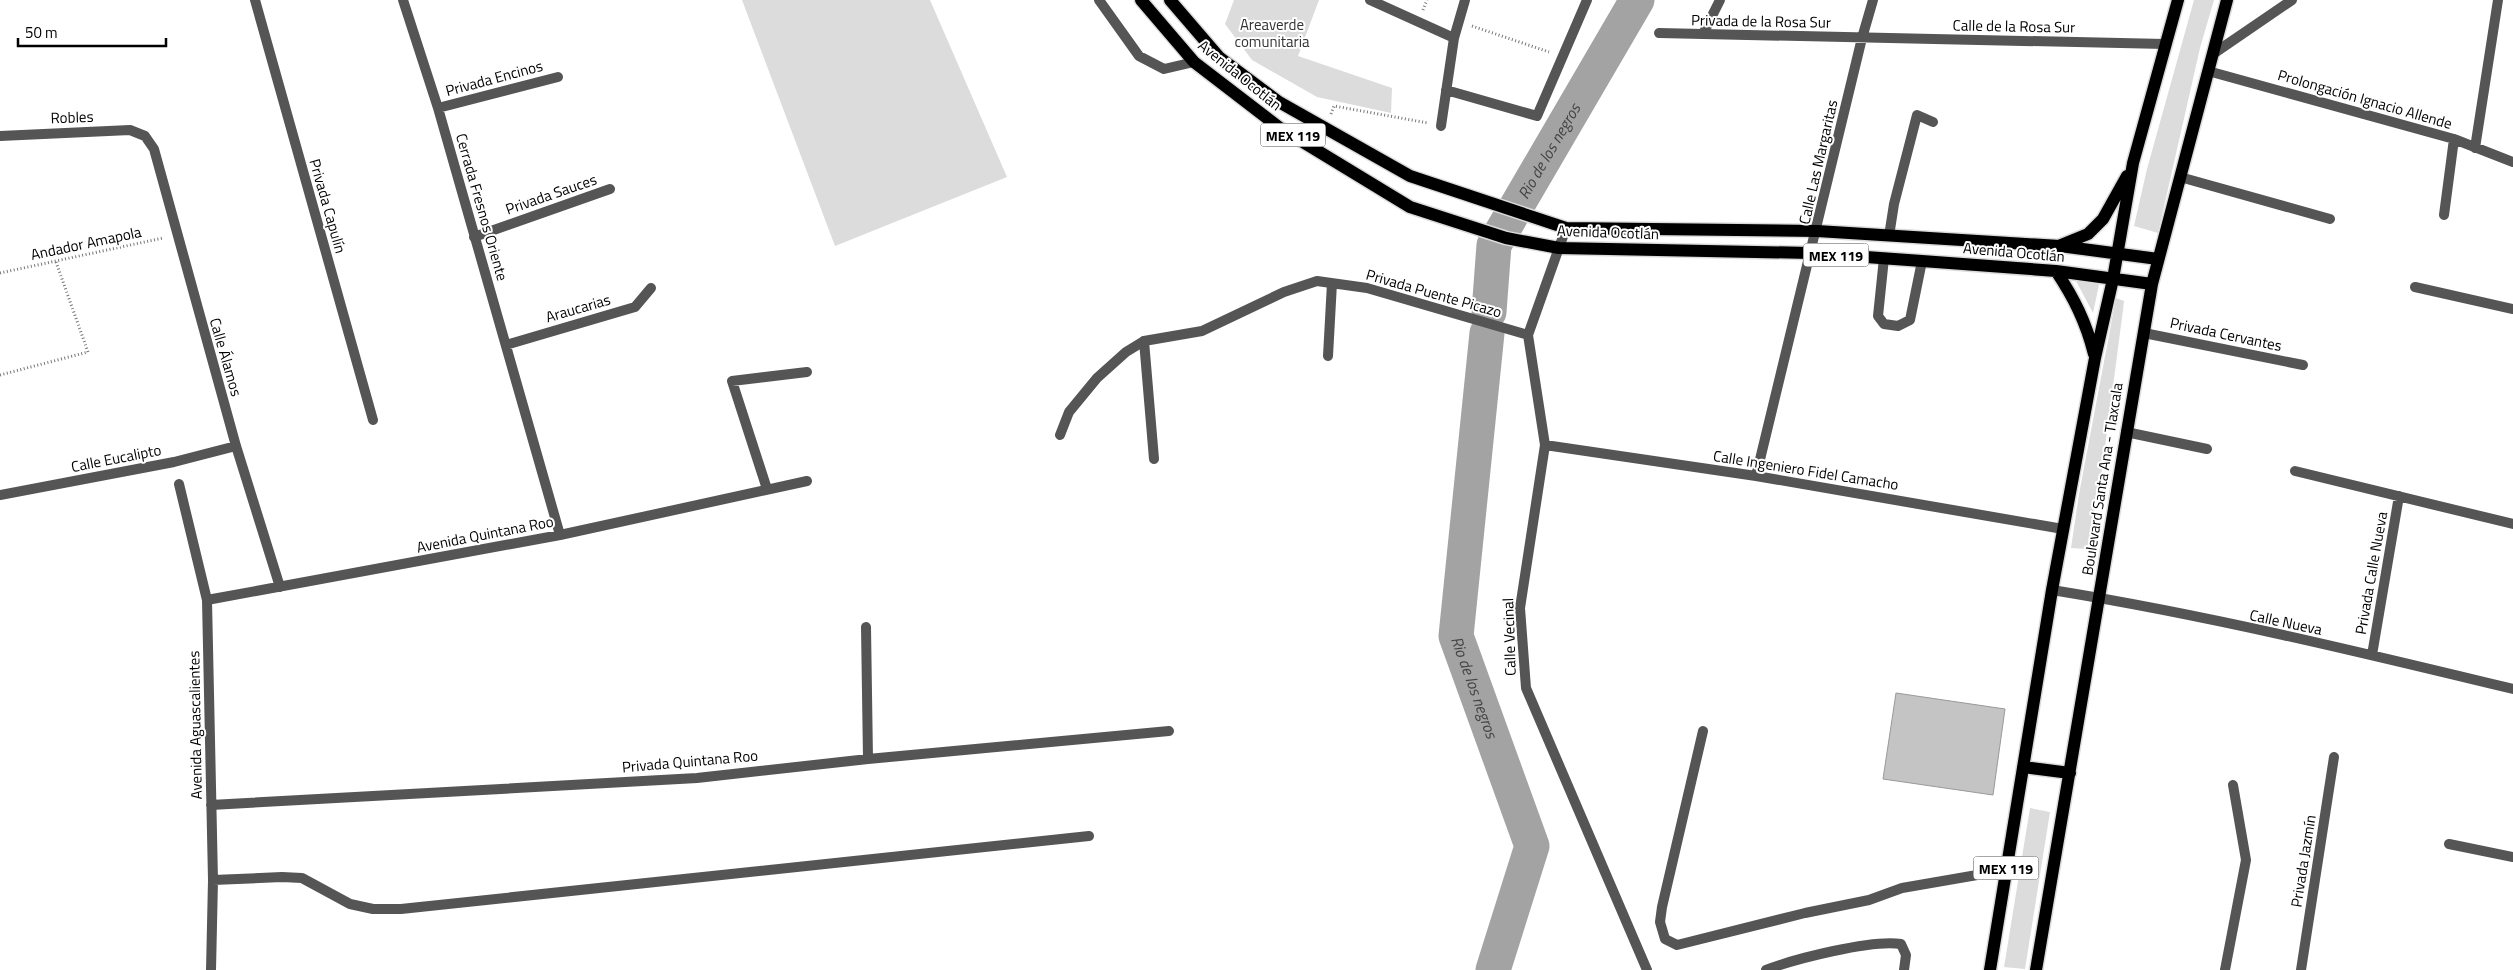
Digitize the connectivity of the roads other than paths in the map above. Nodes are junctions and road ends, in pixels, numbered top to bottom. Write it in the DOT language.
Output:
graph roads {
  1 [pos="255,0"];
  2 [pos="403,0"];
  3 [pos="1099,0"];
  4 [pos="1141,0"];
  5 [pos="1170,0"];
  6 [pos="1370,0"];
  7 [pos="1465,0"];
  8 [pos="1586,0"];
  9 [pos="1720,0"];
  10 [pos="1874,0"];
  11 [pos="2178,0"];
  12 [pos="2227,0"];
  13 [pos="2292,0"];
  14 [pos="2498,0"];
  15 [pos="1659,33"];
  16 [pos="1703,34"];
  17 [pos="1454,38"];
  18 [pos="1862,38"];
  19 [pos="2165,44"];
  20 [pos="2213,54"];
  21 [pos="1194,62"];
  22 [pos="2208,71"];
  23 [pos="558,77"];
  24 [pos="1446,90"];
  25 [pos="438,108"];
  26 [pos="1933,122"];
  27 [pos="1441,126"];
  28 [pos="0,136"];
  29 [pos="145,136"];
  30 [pos="2454,139"];
  31 [pos="2475,148"];
  32 [pos="2134,162"];
  33 [pos="2513,162"];
  34 [pos="2180,177"];
  35 [pos="610,189"];
  36 [pos="2444,215"];
  37 [pos="2330,219"];
  38 [pos="1566,228"];
  39 [pos="1817,231"];
  40 [pos="1889,236"];
  41 [pos="474,237"];
  42 [pos="2060,246"];
  43 [pos="1559,248"];
  44 [pos="1810,253"];
  45 [pos="2118,254"];
  46 [pos="1884,258"];
  47 [pos="2158,259"];
  48 [pos="1922,261"];
  49 [pos="2056,271"];
  50 [pos="2113,278"];
  51 [pos="1332,283"];
  52 [pos="2152,284"];
  53 [pos="2415,287"];
  54 [pos="651,288"];
  55 [pos="2513,309"];
  56 [pos="2144,333"];
  57 [pos="1528,334"];
  58 [pos="1144,341"];
  59 [pos="506,345"];
  60 [pos="1328,356"];
  61 [pos="2095,358"];
  62 [pos="2303,366"];
  63 [pos="807,372"];
  64 [pos="373,420"];
  65 [pos="2126,432"];
  66 [pos="1060,435"];
  67 [pos="1545,445"];
  68 [pos="236,446"];
  69 [pos="2207,449"];
  70 [pos="1154,459"];
  71 [pos="2295,471"];
  72 [pos="1756,476"];
  73 [pos="807,480"];
  74 [pos="179,484"];
  75 [pos="767,489"];
  76 [pos="0,495"];
  77 [pos="2399,496"];
  78 [pos="2513,524"];
  79 [pos="2063,529"];
  80 [pos="560,535"];
  81 [pos="280,587"];
  82 [pos="2052,590"];
  83 [pos="2099,598"];
  84 [pos="207,600"];
  85 [pos="866,627"];
  86 [pos="2372,655"];
  87 [pos="2513,689"];
  88 [pos="1169,731"];
  89 [pos="1702,731"];
  90 [pos="2334,757"];
  91 [pos="868,758"];
  92 [pos="2023,767"];
  93 [pos="2070,773"];
  94 [pos="2233,785"];
  95 [pos="211,805"];
  96 [pos="1089,836"];
  97 [pos="2449,844"];
  98 [pos="2513,857"];
  99 [pos="2006,870"];
  100 [pos="213,880"];
  101 [pos="1771,969"];
  102 [pos="210,970"];
  103 [pos="1647,970"];
  104 [pos="1904,970"];
  105 [pos="1990,970"];
  106 [pos="2036,970"];
  107 [pos="2226,970"];
  108 [pos="2301,970"];
  1 -- 64 [label="street, Privada Capulín"];
  2 -- 25 [label="street, Cerrada Fresnos Oriente"];
  3 -- 21 [label="street"];
  4 -- 21 [label="main road, Avenida Ocotlán / MEX 119"];
  5 -- 38 [label="main road, Avenida Ocotlán / MEX 119"];
  6 -- 17 [label="street"];
  7 -- 17 [label="street"];
  8 -- 24 [label="street"];
  9 -- 16 [label="street"];
  10 -- 18 [label="street, Calle Las Margaritas"];
  11 -- 19 [label="main road, Boulevard Santa Ana - Tlaxcala / MEX 119"];
  12 -- 20 [label="main road, Boulevard Santa Ana - Tlaxcala / MEX 119"];
  13 -- 20 [label="street"];
  14 -- 31 [label="street"];
  15 -- 16 [label="street, Privada de la Rosa Sur"];
  16 -- 18 [label="street, Privada de la Rosa Sur"];
  17 -- 24 [label="street"];
  18 -- 19 [label="street, Calle de la Rosa Sur"];
  18 -- 39 [label="street, Calle Las Margaritas"];
  19 -- 32 [label="main road, Boulevard Santa Ana - Tlaxcala / MEX 119"];
  20 -- 22 [label="main road, Boulevard Santa Ana - Tlaxcala / MEX 119"];
  21 -- 43 [label="main road, Avenida Ocotlán / MEX 119"];
  22 -- 30 [label="street, Prolongación Ignacio Allende"];
  22 -- 34 [label="main road, Boulevard Santa Ana - Tlaxcala / MEX 119"];
  23 -- 25 [label="street, Privada Encinos"];
  24 -- 27 [label="street"];
  25 -- 41 [label="street, Cerrada Fresnos Oriente"];
  26 -- 40 [label="street"];
  28 -- 29 [label="street, Robles"];
  29 -- 68 [label="street, Calle Álamos"];
  30 -- 31 [label="street, Prolongación Ignacio Allende"];
  30 -- 36 [label="street"];
  31 -- 33 [label="street, Prolongación Ignacio Allende"];
  32 -- 42 [label="main road"];
  32 -- 45 [label="main road, Boulevard Santa Ana - Tlaxcala / MEX 119"];
  34 -- 37 [label="street"];
  34 -- 47 [label="main road, Boulevard Santa Ana - Tlaxcala / MEX 119"];
  35 -- 41 [label="street, Privada Sauces"];
  38 -- 39 [label="main road, Avenida Ocotlán / MEX 119"];
  38 -- 43 [label="street, Calle Vecinal"];
  39 -- 40 [label="main road, Avenida Ocotlán / MEX 119"];
  39 -- 44 [label="street, Calle Las Margaritas"];
  40 -- 42 [label="main road, Avenida Ocotlán / MEX 119"];
  41 -- 59 [label="street, Cerrada Fresnos Oriente"];
  42 -- 45 [label="main road, Avenida Ocotlán / MEX 119"];
  43 -- 44 [label="main road, Avenida Ocotlán / MEX 119"];
  43 -- 57 [label="street, Calle Vecinal"];
  44 -- 46 [label="main road, Avenida Ocotlán / MEX 119"];
  44 -- 72 [label="street, Calle Las Margaritas"];
  45 -- 47 [label="main road, Avenida Ocotlán / MEX 119"];
  45 -- 50 [label="main road, Boulevard Santa Ana - Tlaxcala / MEX 119"];
  46 -- 48 [label="main road, Avenida Ocotlán / MEX 119"];
  46 -- 48 [label="street"];
  47 -- 52 [label="main road, Boulevard Santa Ana - Tlaxcala / MEX 119"];
  48 -- 49 [label="main road, Avenida Ocotlán / MEX 119"];
  49 -- 50 [label="main road, Avenida Ocotlán / MEX 119"];
  49 -- 61 [label="main road"];
  50 -- 52 [label="main road, Avenida Ocotlán / MEX 119"];
  50 -- 61 [label="main road, Boulevard Santa Ana - Tlaxcala / MEX 119"];
  51 -- 57 [label="street, Privada Puente Picazo"];
  51 -- 58 [label="street, Privada Puente Picazo"];
  51 -- 60 [label="street"];
  52 -- 56 [label="main road, Boulevard Santa Ana - Tlaxcala / MEX 119"];
  53 -- 55 [label="street"];
  54 -- 59 [label="street, Araucarias"];
  56 -- 62 [label="street, Privada Cervantes"];
  56 -- 65 [label="main road, Boulevard Santa Ana - Tlaxcala / MEX 119"];
  57 -- 67 [label="street, Calle Vecinal"];
  58 -- 66 [label="street, Privada Puente Picazo"];
  58 -- 70 [label="street"];
  59 -- 80 [label="street, Cerrada Fresnos Oriente"];
  61 -- 79 [label="main road, Boulevard Santa Ana - Tlaxcala / MEX 119"];
  63 -- 75 [label="street"];
  65 -- 69 [label="street"];
  65 -- 83 [label="main road, Boulevard Santa Ana - Tlaxcala / MEX 119"];
  67 -- 72 [label="street, Calle Ingeniero Fidel Camacho"];
  67 -- 103 [label="street, Calle Vecinal"];
  68 -- 76 [label="street, Calle Eucalipto"];
  68 -- 81 [label="street, Calle Álamos"];
  71 -- 77 [label="street"];
  72 -- 79 [label="street, Calle Ingeniero Fidel Camacho"];
  73 -- 75 [label="street, Avenida Quintana Roo"];
  74 -- 84 [label="street, Avenida Aguascalientes"];
  75 -- 80 [label="street, Avenida Quintana Roo"];
  77 -- 78 [label="street"];
  77 -- 86 [label="street, Privada Calle Nueva"];
  79 -- 82 [label="main road, Boulevard Santa Ana - Tlaxcala / MEX 119"];
  80 -- 81 [label="street, Avenida Quintana Roo"];
  81 -- 84 [label="street, Avenida Quintana Roo"];
  82 -- 83 [label="street, Calle Nueva"];
  82 -- 92 [label="main road, Boulevard Santa Ana - Tlaxcala / MEX 119"];
  83 -- 86 [label="street, Calle Nueva"];
  83 -- 93 [label="main road, Boulevard Santa Ana - Tlaxcala / MEX 119"];
  84 -- 95 [label="street, Avenida Aguascalientes"];
  85 -- 91 [label="street"];
  86 -- 87 [label="street, Calle Nueva"];
  88 -- 91 [label="street, Privada Quintana Roo"];
  89 -- 99 [label="street"];
  90 -- 108 [label="street, Privada Jazmín"];
  91 -- 95 [label="street, Privada Quintana Roo"];
  92 -- 93 [label="main road"];
  92 -- 99 [label="main road, Boulevard Santa Ana - Tlaxcala / MEX 119"];
  93 -- 106 [label="main road, Boulevard Santa Ana - Tlaxcala / MEX 119"];
  94 -- 107 [label="street"];
  95 -- 100 [label="street, Avenida Aguascalientes"];
  96 -- 100 [label="street"];
  97 -- 98 [label="street"];
  99 -- 105 [label="main road, Boulevard Santa Ana - Tlaxcala / MEX 119"];
  100 -- 102 [label="street, Avenida Aguascalientes"];
  101 -- 104 [label="street"];
}
